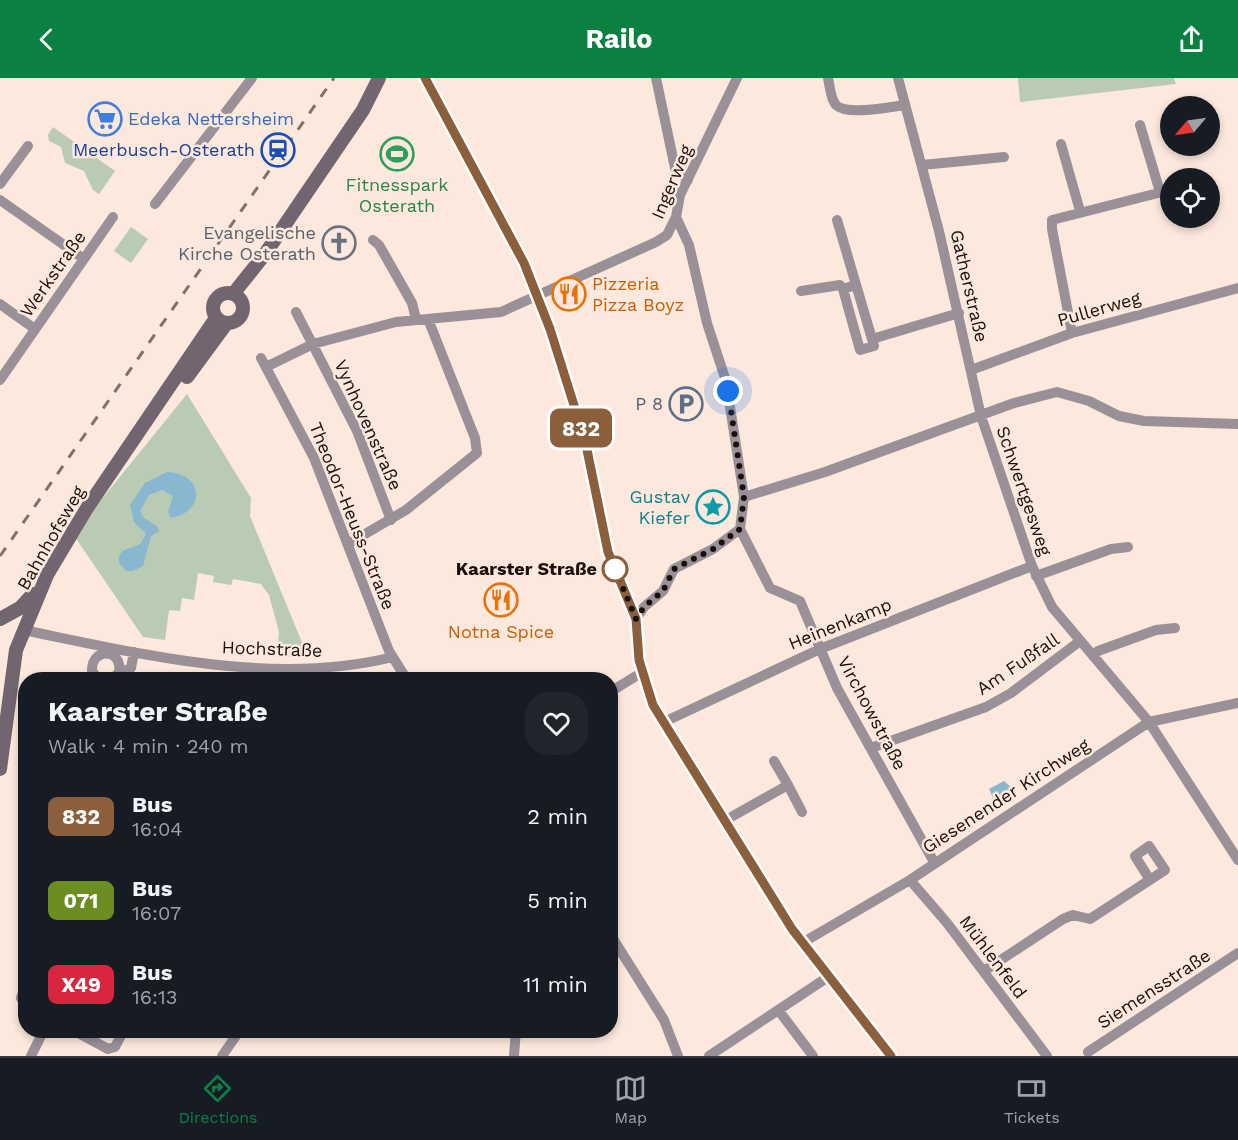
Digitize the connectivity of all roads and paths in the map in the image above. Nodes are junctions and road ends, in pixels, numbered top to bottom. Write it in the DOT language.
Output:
graph roads {
  1 [pos="252,78"];
  2 [pos="379,78"];
  3 [pos="390,78"];
  4 [pos="656,78"];
  5 [pos="737,78"];
  6 [pos="828,78"];
  7 [pos="898,78"];
  8 [pos="426,80"];
  9 [pos="369,102"];
  10 [pos="905,105"];
  11 [pos="1140,125"];
  12 [pos="1061,144"];
  13 [pos="28,146"];
  14 [pos="1004,157"];
  15 [pos="922,165"];
  16 [pos="1160,177"];
  17 [pos="687,180"];
  18 [pos="0,184"];
  19 [pos="1160,192"];
  20 [pos="0,200"];
  21 [pos="155,204"];
  22 [pos="1080,211"];
  23 [pos="112,217"];
  24 [pos="676,217"];
  25 [pos="837,220"];
  26 [pos="373,240"];
  27 [pos="84,259"];
  28 [pos="856,285"];
  29 [pos="1238,288"];
  30 [pos="843,289"];
  31 [pos="801,291"];
  32 [pos="237,297"];
  33 [pos="538,297"];
  34 [pos="0,304"];
  35 [pos="296,312"];
  36 [pos="959,313"];
  37 [pos="416,319"];
  38 [pos="428,319"];
  39 [pos="221,321"];
  40 [pos="35,329"];
  41 [pos="1072,333"];
  42 [pos="872,339"];
  43 [pos="313,344"];
  44 [pos="265,362"];
  45 [pos="972,370"];
  46 [pos="0,380"];
  47 [pos="981,416"];
  48 [pos="1238,424"];
  49 [pos="744,497"];
  50 [pos="391,520"];
  51 [pos="740,529"];
  52 [pos="348,544"];
  53 [pos="1128,547"];
  54 [pos="1034,571"];
  55 [pos="46,575"];
  56 [pos="0,619"];
  57 [pos="636,619"];
  58 [pos="0,624"];
  59 [pos="1175,628"];
  60 [pos="23,630"];
  61 [pos="1080,641"];
  62 [pos="820,649"];
  63 [pos="134,652"];
  64 [pos="1093,656"];
  65 [pos="393,657"];
  66 [pos="95,672"];
  67 [pos="117,672"];
  68 [pos="124,672"];
  69 [pos="402,672"];
  70 [pos="641,673"];
  71 [pos="618,687"];
  72 [pos="1238,703"];
  73 [pos="664,722"];
  74 [pos="1149,722"];
  75 [pos="871,748"];
  76 [pos="774,761"];
  77 [pos="0,769"];
  78 [pos="788,785"];
  79 [pos="802,812"];
  80 [pos="724,820"];
  81 [pos="1238,860"];
  82 [pos="934,862"];
  83 [pos="910,880"];
  84 [pos="1150,880"];
  85 [pos="802,943"];
  86 [pos="618,946"];
  87 [pos="1238,953"];
  88 [pos="984,971"];
  89 [pos="828,977"];
  90 [pos="779,1011"];
  91 [pos="40,1038"];
  92 [pos="89,1038"];
  93 [pos="119,1038"];
  94 [pos="234,1038"];
  95 [pos="515,1038"];
  96 [pos="1087,1055"];
  97 [pos="31,1056"];
  98 [pos="222,1056"];
  99 [pos="514,1056"];
  100 [pos="678,1056"];
  101 [pos="709,1056"];
  102 [pos="813,1056"];
  103 [pos="891,1056"];
  104 [pos="1047,1056"];
  1 -- 21 [label="street"];
  2 -- 9 [label="main road"];
  3 -- 9 [label="main road"];
  4 -- 17 [label="street"];
  5 -- 17 [label="street, Ingerweg"];
  6 -- 10 [label="street"];
  7 -- 10 [label="street, Gatherstraße"];
  8 -- 33 [label="street"];
  9 -- 32 [label="main road"];
  10 -- 15 [label="street, Gatherstraße"];
  11 -- 16 [label="street"];
  12 -- 22 [label="street"];
  13 -- 18 [label="street"];
  14 -- 15 [label="street"];
  15 -- 36 [label="street, Gatherstraße"];
  17 -- 24 [label="street, Ingerweg"];
  19 -- 22 [label="street"];
  20 -- 27 [label="street"];
  22 -- 41 [label="street"];
  23 -- 27 [label="street, Werkstraße"];
  24 -- 33 [label="street, Ingerweg"];
  24 -- 49 [label="street"];
  25 -- 28 [label="street"];
  26 -- 37 [label="street"];
  27 -- 40 [label="street, Werkstraße"];
  28 -- 30 [label="street"];
  28 -- 42 [label="street"];
  29 -- 41 [label="street, Pullerweg"];
  30 -- 31 [label="street"];
  30 -- 42 [label="street"];
  32 -- 39 [label="main road"];
  32 -- 39 [label="main road"];
  33 -- 38 [label="street, Ingerweg"];
  33 -- 57 [label="street"];
  34 -- 40 [label="street"];
  35 -- 43 [label="street, Vynhovenstraße"];
  36 -- 42 [label="street"];
  36 -- 45 [label="street, Gatherstraße"];
  37 -- 38 [label="street, Ingerweg"];
  37 -- 43 [label="street, Ingerweg"];
  38 -- 50 [label="street"];
  39 -- 55 [label="main road, Bahnhofsweg"];
  40 -- 46 [label="street, Werkstraße"];
  41 -- 45 [label="street, Pullerweg"];
  43 -- 44 [label="street, Ingerweg"];
  43 -- 50 [label="street, Vynhovenstraße"];
  44 -- 52 [label="street, Theodor-Heuss-Straße"];
  45 -- 47 [label="street, Gatherstraße"];
  47 -- 48 [label="street"];
  47 -- 49 [label="street"];
  47 -- 54 [label="street, Schwertgesweg"];
  49 -- 51 [label="street"];
  50 -- 52 [label="street"];
  51 -- 57 [label="street"];
  51 -- 62 [label="street, Virchowstraße"];
  52 -- 65 [label="street, Theodor-Heuss-Straße"];
  53 -- 54 [label="street, Schwertgesweg"];
  54 -- 61 [label="street, Schwertgesweg"];
  54 -- 62 [label="street, Heinenkamp"];
  55 -- 56 [label="main road"];
  55 -- 60 [label="main road, Bahnhofsweg"];
  57 -- 70 [label="street"];
  58 -- 60 [label="main road"];
  59 -- 64 [label="street"];
  60 -- 63 [label="street, Hochstraße"];
  60 -- 77 [label="main road, Bahnhofsweg"];
  61 -- 64 [label="street, Schwertgesweg"];
  61 -- 75 [label="street, Am Fußfall"];
  62 -- 73 [label="street, Heinenkamp"];
  62 -- 75 [label="street, Virchowstraße"];
  63 -- 65 [label="street, Hochstraße"];
  63 -- 68 [label="street"];
  64 -- 74 [label="street, Schwertgesweg"];
  65 -- 69 [label="street, Theodor-Heuss-Straße"];
  66 -- 67 [label="street"];
  70 -- 71 [label="street"];
  70 -- 73 [label="street"];
  72 -- 74 [label="street, Giesenender Kirchweg"];
  73 -- 80 [label="street"];
  74 -- 81 [label="street, Schwertgesweg"];
  74 -- 82 [label="street, Giesenender Kirchweg"];
  75 -- 82 [label="street, Virchowstraße"];
  76 -- 78 [label="street"];
  78 -- 79 [label="street"];
  78 -- 80 [label="street"];
  80 -- 85 [label="street"];
  82 -- 83 [label="street, Giesenender Kirchweg"];
  83 -- 85 [label="street, Giesenender Kirchweg"];
  83 -- 88 [label="street, Mühlenfeld"];
  84 -- 88 [label="street"];
  85 -- 89 [label="street"];
  86 -- 100 [label="street"];
  87 -- 96 [label="street, Siemensstraße"];
  88 -- 104 [label="street, Mühlenfeld"];
  89 -- 90 [label="street"];
  89 -- 103 [label="street"];
  90 -- 101 [label="street"];
  90 -- 102 [label="street"];
  91 -- 97 [label="street"];
  92 -- 93 [label="street"];
  94 -- 98 [label="street"];
  95 -- 99 [label="street"];
}
